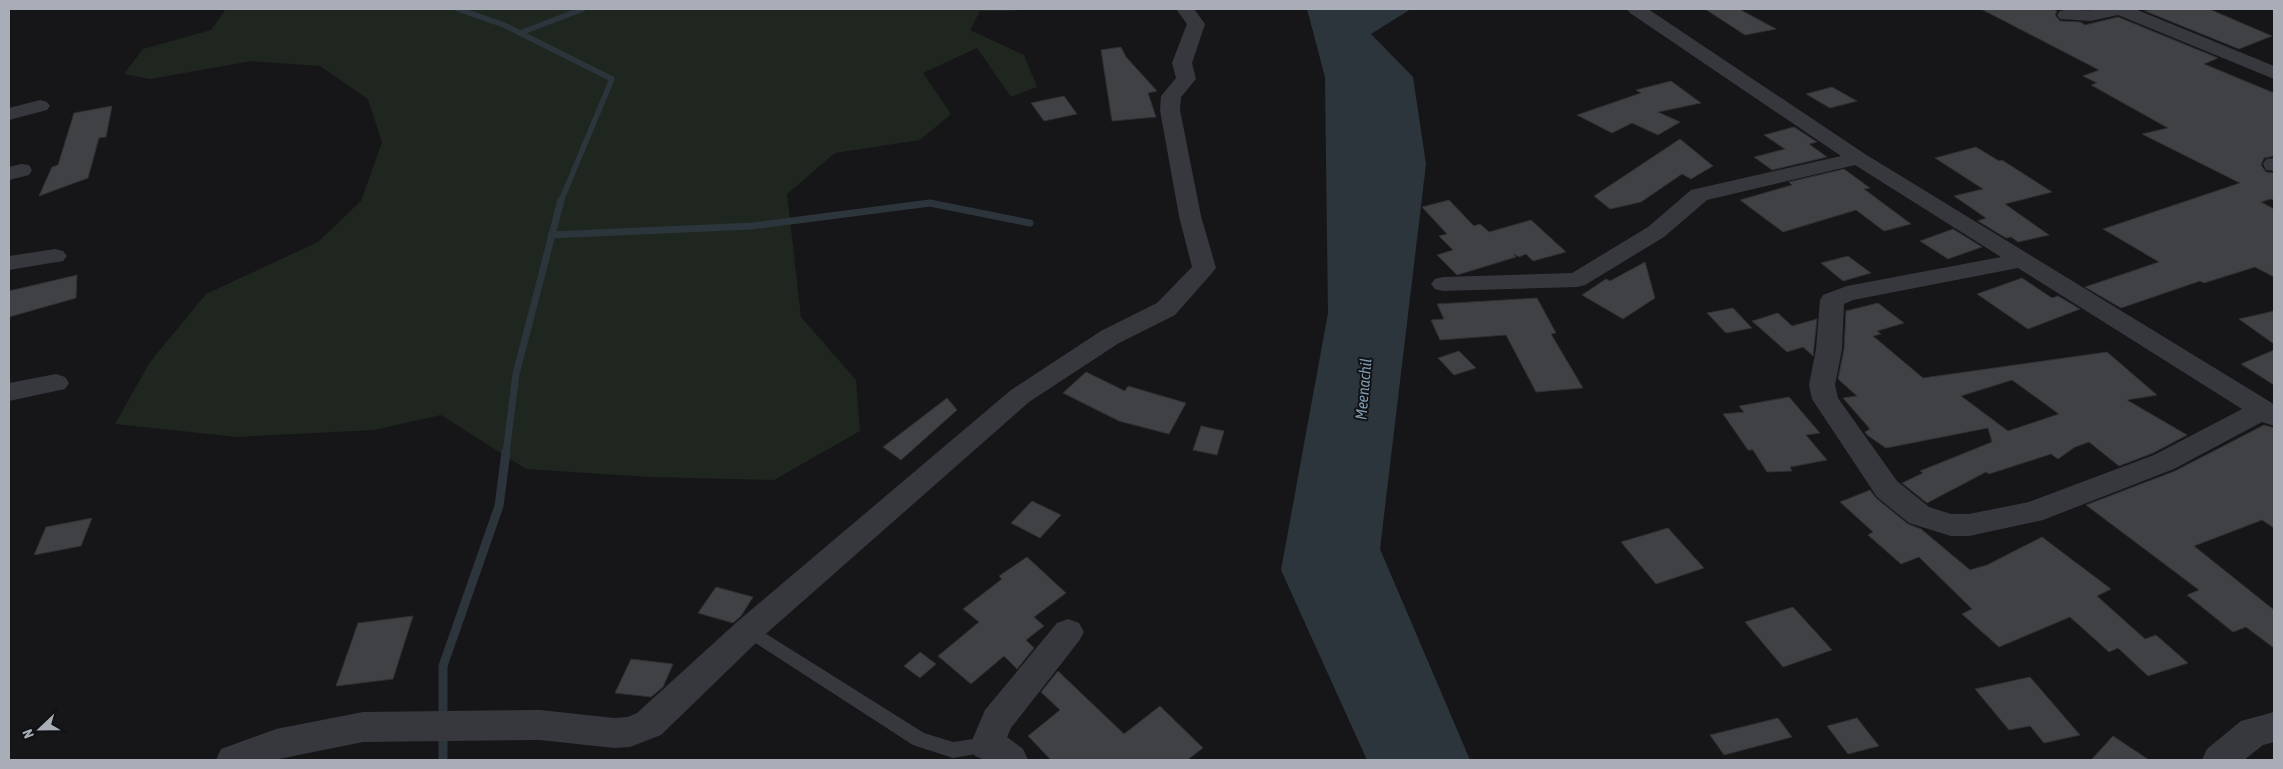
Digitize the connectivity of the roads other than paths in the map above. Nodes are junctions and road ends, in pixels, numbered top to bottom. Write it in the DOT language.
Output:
graph roads {
  1 [pos="1185,9"];
  2 [pos="1636,9"];
  3 [pos="2121,9"];
  4 [pos="2066,16"];
  5 [pos="2274,73"];
  6 [pos="40,106"];
  7 [pos="9,114"];
  8 [pos="1858,158"];
  9 [pos="55,256"];
  10 [pos="2023,260"];
  11 [pos="9,263"];
  12 [pos="1443,284"];
  13 [pos="56,383"];
  14 [pos="9,392"];
  15 [pos="2268,413"];
  16 [pos="749,630"];
  17 [pos="1068,632"];
  18 [pos="2274,727"];
  19 [pos="999,752"];
  20 [pos="233,760"];
  21 [pos="2219,760"];
  1 -- 16 [label="street"];
  2 -- 8 [label="street"];
  3 -- 4 [label="street"];
  3 -- 5 [label="street"];
  6 -- 7 [label="street"];
  8 -- 10 [label="street"];
  8 -- 12 [label="street"];
  9 -- 11 [label="street"];
  10 -- 15 [label="street"];
  10 -- 15 [label="street"];
  13 -- 14 [label="street"];
  16 -- 19 [label="lane"];
  16 -- 20 [label="street"];
  17 -- 19 [label="street"];
  18 -- 21 [label="street"];
}
